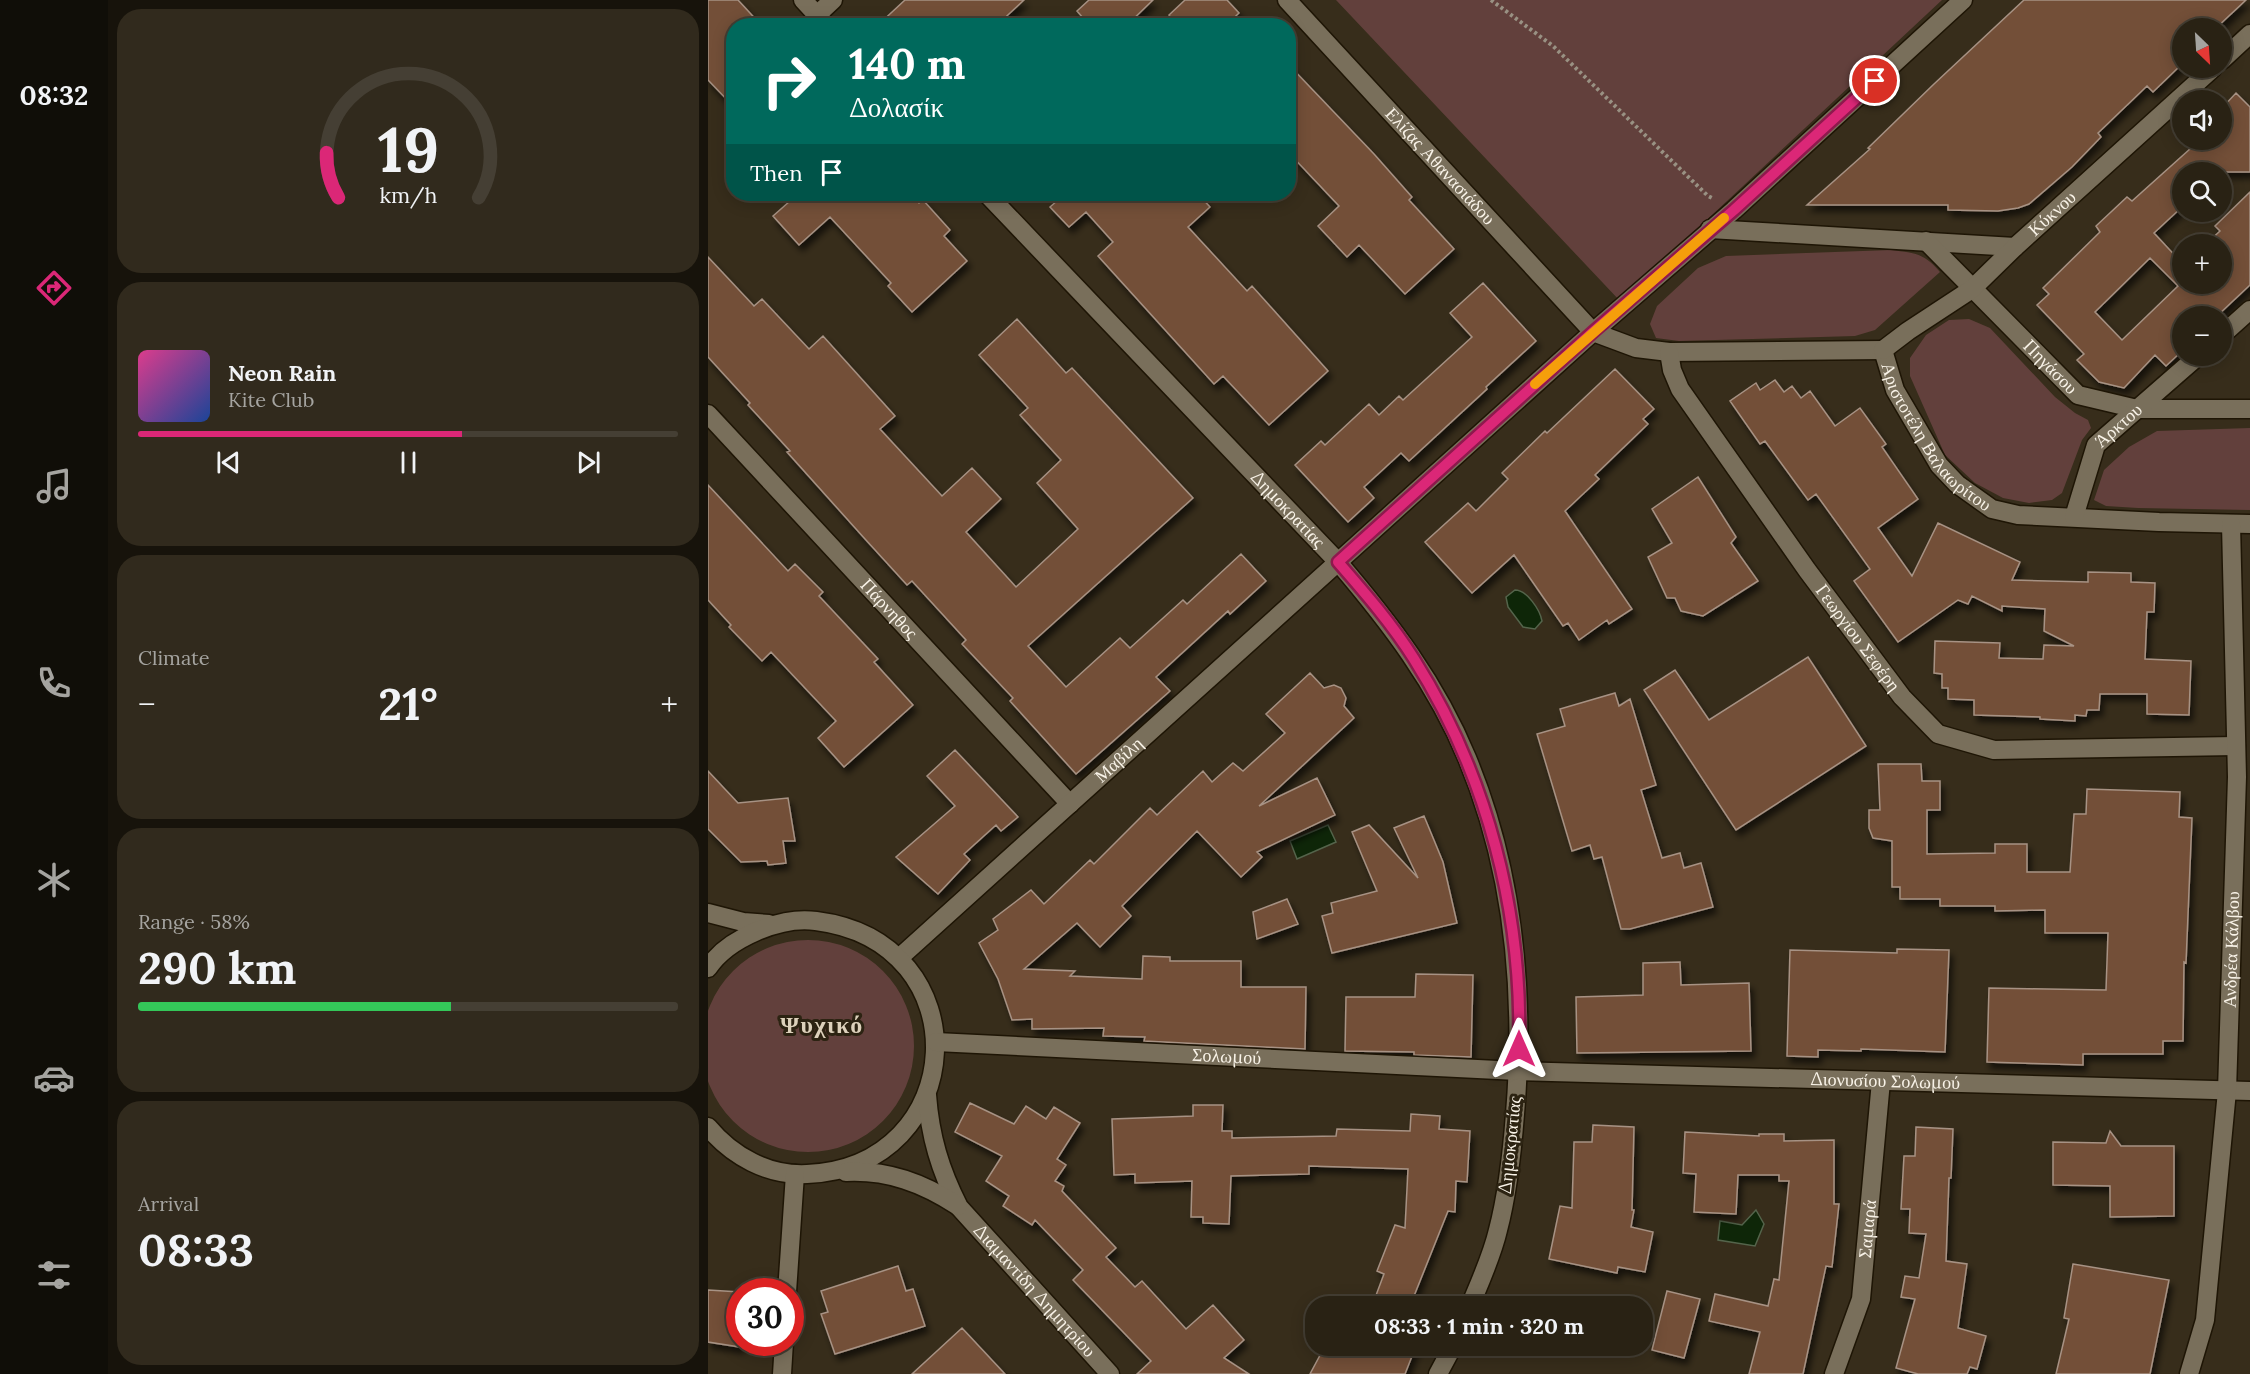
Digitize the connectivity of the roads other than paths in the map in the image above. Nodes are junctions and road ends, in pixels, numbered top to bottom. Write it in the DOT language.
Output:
graph roads {
  1 [pos="803,0"];
  2 [pos="833,0"];
  3 [pos="1287,0"];
  4 [pos="1964,0"];
  5 [pos="820,18"];
  6 [pos="823,18"];
  7 [pos="2250,34"];
  8 [pos="2232,51"];
  9 [pos="2202,78"];
  10 [pos="994,201"];
  11 [pos="1710,229"];
  12 [pos="1926,241"];
  13 [pos="2015,247"];
  14 [pos="1972,289"];
  15 [pos="2250,310"];
  16 [pos="2232,326"];
  17 [pos="1593,332"];
  18 [pos="1883,350"];
  19 [pos="1670,352"];
  20 [pos="2187,366"];
  21 [pos="2138,409"];
  22 [pos="2250,409"];
  23 [pos="708,414"];
  24 [pos="2074,517"];
  25 [pos="2231,524"];
  26 [pos="2250,524"];
  27 [pos="1338,562"];
  28 [pos="2243,714"];
  29 [pos="2236,746"];
  30 [pos="2243,773"];
  31 [pos="1070,804"];
  32 [pos="708,913"];
  33 [pos="774,924"];
  34 [pos="899,958"];
  35 [pos="708,968"];
  36 [pos="936,1042"];
  37 [pos="1518,1071"];
  38 [pos="1881,1081"];
  39 [pos="2227,1091"];
  40 [pos="2250,1091"];
  41 [pos="927,1093"];
  42 [pos="708,1126"];
  43 [pos="829,1173"];
  44 [pos="795,1174"];
  45 [pos="959,1207"];
  46 [pos="789,1278"];
  47 [pos="1474,1296"];
  48 [pos="783,1356"];
  49 [pos="1448,1356"];
  50 [pos="782,1374"];
  51 [pos="1110,1374"];
  52 [pos="1438,1374"];
  53 [pos="1834,1374"];
  54 [pos="2189,1374"];
  1 -- 5 [label="street"];
  2 -- 6 [label="street"];
  3 -- 17 [label="street, Ελίζας Αθανασιάδου"];
  4 -- 11 [label="street, Μαβίλη"];
  7 -- 8 [label="street"];
  9 -- 13 [label="street, Κύκνου"];
  10 -- 27 [label="street, Δημοκρατίας"];
  11 -- 12 [label="street"];
  11 -- 17 [label="street, Μαβίλη"];
  12 -- 13 [label="street"];
  12 -- 14 [label="street, Πηγάσου"];
  13 -- 14 [label="street, Κύκνου"];
  14 -- 18 [label="street, Κύκνου"];
  14 -- 21 [label="street, Πηγάσου"];
  15 -- 16 [label="street"];
  17 -- 19 [label="street"];
  17 -- 27 [label="street, Μαβίλη"];
  18 -- 19 [label="street, Αριστοτέλη Βαλαωρίτου"];
  18 -- 24 [label="street, Αριστοτέλη Βαλαωρίτου"];
  19 -- 29 [label="street, Γεωργίου Σεφέρη"];
  20 -- 21 [label="street, Άρκτου"];
  21 -- 22 [label="street, Πηγάσου"];
  21 -- 24 [label="street, Άρκτου"];
  23 -- 31 [label="street, Πάρνηθος"];
  24 -- 25 [label="street, Αριστοτέλη Βαλαωρίτου"];
  25 -- 26 [label="street, Αριστοτέλη Βαλαωρίτου"];
  25 -- 28 [label="street, Ανδρέα Κάλβου"];
  27 -- 31 [label="street, Μαβίλη"];
  27 -- 37 [label="street, Δημοκρατίας"];
  28 -- 29 [label="street, Ανδρέα Κάλβου"];
  29 -- 30 [label="street, Ανδρέα Κάλβου"];
  30 -- 39 [label="street, Ανδρέα Κάλβου"];
  31 -- 34 [label="street, Μαβίλη"];
  32 -- 33 [label="street"];
  33 -- 34 [label="street"];
  33 -- 35 [label="street"];
  34 -- 36 [label="street"];
  36 -- 37 [label="street, Σολωμού"];
  36 -- 41 [label="street"];
  37 -- 38 [label="street, Διονυσίου Σολωμού"];
  37 -- 47 [label="street, Δημοκρατίας"];
  38 -- 39 [label="street, Διονυσίου Σολωμού"];
  38 -- 53 [label="street, Σαμαρά"];
  39 -- 40 [label="street, Διονυσίου Σολωμού"];
  39 -- 54 [label="street, Ανδρέα Κάλβου"];
  41 -- 43 [label="street"];
  41 -- 45 [label="street, Διαμαντίδη Δημητρίου"];
  42 -- 44 [label="street"];
  43 -- 44 [label="street"];
  43 -- 45 [label="street, Διαμαντίδη Δημητρίου"];
  44 -- 46 [label="street"];
  45 -- 51 [label="street, Διαμαντίδη Δημητρίου"];
  48 -- 50 [label="street"];
  49 -- 52 [label="street"];
}
